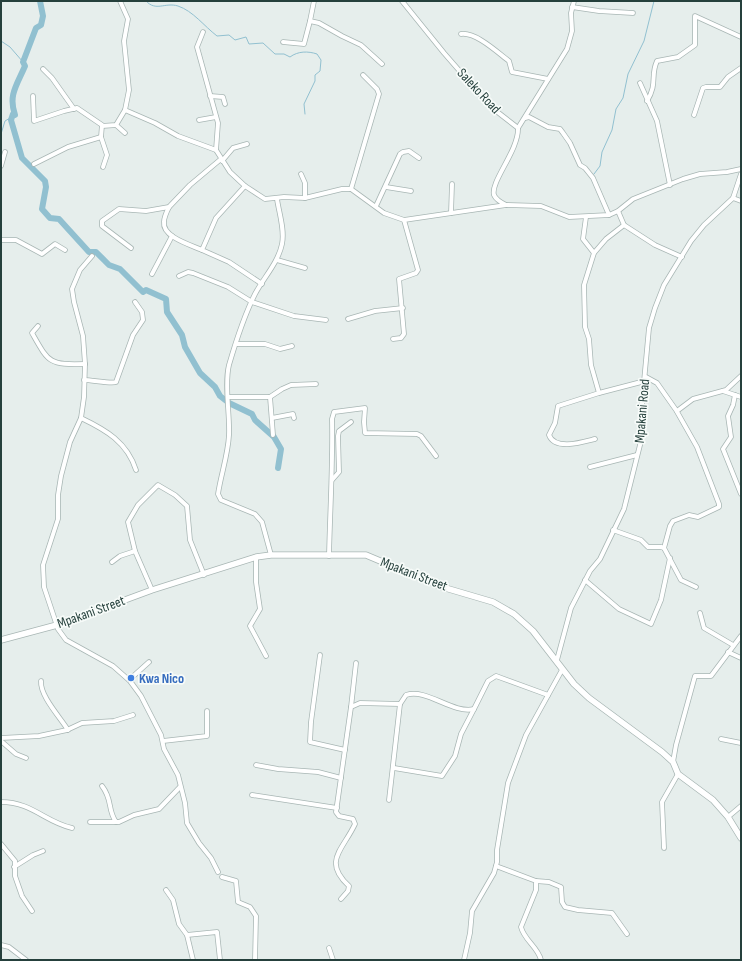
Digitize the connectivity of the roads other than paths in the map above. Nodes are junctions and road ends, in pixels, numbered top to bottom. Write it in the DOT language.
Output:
graph roads {
  1 [pos="120,1"];
  2 [pos="314,1"];
  3 [pos="574,1"];
  4 [pos="404,2"];
  5 [pos="572,7"];
  6 [pos="633,12"];
  7 [pos="310,21"];
  8 [pos="203,32"];
  9 [pos="461,34"];
  10 [pos="741,37"];
  11 [pos="283,42"];
  12 [pos="382,64"];
  13 [pos="741,68"];
  14 [pos="43,69"];
  15 [pos="363,75"];
  16 [pos="548,79"];
  17 [pos="640,83"];
  18 [pos="33,96"];
  19 [pos="210,96"];
  20 [pos="647,101"];
  21 [pos="225,104"];
  22 [pos="74,109"];
  23 [pos="125,110"];
  24 [pos="694,115"];
  25 [pos="216,117"];
  26 [pos="525,118"];
  27 [pos="199,120"];
  28 [pos="116,125"];
  29 [pos="102,126"];
  30 [pos="518,128"];
  31 [pos="125,132"];
  32 [pos="101,138"];
  33 [pos="246,144"];
  34 [pos="216,150"];
  35 [pos="5,152"];
  36 [pos="419,158"];
  37 [pos="222,160"];
  38 [pos="34,164"];
  39 [pos="1,166"];
  40 [pos="103,167"];
  41 [pos="741,169"];
  42 [pos="301,174"];
  43 [pos="741,174"];
  44 [pos="452,184"];
  45 [pos="670,185"];
  46 [pos="245,186"];
  47 [pos="386,187"];
  48 [pos="350,189"];
  49 [pos="411,191"];
  50 [pos="305,198"];
  51 [pos="733,198"];
  52 [pos="277,199"];
  53 [pos="741,201"];
  54 [pos="506,205"];
  55 [pos="376,206"];
  56 [pos="170,207"];
  57 [pos="618,211"];
  58 [pos="451,213"];
  59 [pos="609,215"];
  60 [pos="586,217"];
  61 [pos="404,220"];
  62 [pos="624,225"];
  63 [pos="1,234"];
  64 [pos="172,236"];
  65 [pos="6,239"];
  66 [pos="1,240"];
  67 [pos="131,248"];
  68 [pos="65,250"];
  69 [pos="202,250"];
  70 [pos="594,253"];
  71 [pos="92,256"];
  72 [pos="682,257"];
  73 [pos="277,260"];
  74 [pos="305,268"];
  75 [pos="152,274"];
  76 [pos="179,276"];
  77 [pos="262,284"];
  78 [pos="135,302"];
  79 [pos="252,302"];
  80 [pos="403,308"];
  81 [pos="348,319"];
  82 [pos="326,320"];
  83 [pos="38,326"];
  84 [pos="393,339"];
  85 [pos="236,344"];
  86 [pos="292,346"];
  87 [pos="85,364"];
  88 [pos="741,376"];
  89 [pos="645,379"];
  90 [pos="84,380"];
  91 [pos="316,384"];
  92 [pos="723,391"];
  93 [pos="599,393"];
  94 [pos="735,395"];
  95 [pos="228,397"];
  96 [pos="270,397"];
  97 [pos="741,397"];
  98 [pos="676,411"];
  99 [pos="81,418"];
  100 [pos="272,418"];
  101 [pos="294,418"];
  102 [pos="351,422"];
  103 [pos="273,435"];
  104 [pos="595,439"];
  105 [pos="638,455"];
  106 [pos="436,456"];
  107 [pos="590,466"];
  108 [pos="136,470"];
  109 [pos="332,480"];
  110 [pos="741,494"];
  111 [pos="613,530"];
  112 [pos="664,548"];
  113 [pos="135,551"];
  114 [pos="270,555"];
  115 [pos="329,556"];
  116 [pos="256,557"];
  117 [pos="670,558"];
  118 [pos="112,562"];
  119 [pos="204,575"];
  120 [pos="585,580"];
  121 [pos="696,587"];
  122 [pos="152,590"];
  123 [pos="700,614"];
  124 [pos="57,625"];
  125 [pos="741,636"];
  126 [pos="1,640"];
  127 [pos="733,646"];
  128 [pos="728,652"];
  129 [pos="320,655"];
  130 [pos="266,656"];
  131 [pos="741,658"];
  132 [pos="557,660"];
  133 [pos="149,662"];
  134 [pos="356,663"];
  135 [pos="562,670"];
  136 [pos="129,680"];
  137 [pos="41,681"];
  138 [pos="548,695"];
  139 [pos="352,697"];
  140 [pos="360,703"];
  141 [pos="400,704"];
  142 [pos="351,707"];
  143 [pos="474,709"];
  144 [pos="207,711"];
  145 [pos="133,715"];
  146 [pos="68,730"];
  147 [pos="1,738"];
  148 [pos="721,739"];
  149 [pos="163,741"];
  150 [pos="1,742"];
  151 [pos="741,743"];
  152 [pos="345,750"];
  153 [pos="26,758"];
  154 [pos="673,762"];
  155 [pos="256,764"];
  156 [pos="394,768"];
  157 [pos="678,774"];
  158 [pos="342,778"];
  159 [pos="102,786"];
  160 [pos="180,787"];
  161 [pos="252,795"];
  162 [pos="389,800"];
  163 [pos="1,802"];
  164 [pos="741,806"];
  165 [pos="337,808"];
  166 [pos="728,817"];
  167 [pos="90,822"];
  168 [pos="116,822"];
  169 [pos="72,828"];
  170 [pos="741,838"];
  171 [pos="1,844"];
  172 [pos="664,848"];
  173 [pos="43,851"];
  174 [pos="496,866"];
  175 [pos="14,867"];
  176 [pos="218,872"];
  177 [pos="222,877"];
  178 [pos="536,881"];
  179 [pos="166,890"];
  180 [pos="340,899"];
  181 [pos="32,911"];
  182 [pos="627,934"];
  183 [pos="186,935"];
  184 [pos="1,945"];
  185 [pos="329,948"];
  186 [pos="26,960"];
  187 [pos="193,960"];
  188 [pos="220,960"];
  189 [pos="255,960"];
  190 [pos="333,960"];
  191 [pos="464,960"];
  192 [pos="541,960"];
  1 -- 23 [label="street"];
  2 -- 7 [label="street"];
  3 -- 5 [label="street"];
  4 -- 30 [label="street, Saleko Road"];
  5 -- 6 [label="street"];
  5 -- 16 [label="street"];
  7 -- 11 [label="street"];
  7 -- 12 [label="street"];
  8 -- 19 [label="street"];
  9 -- 16 [label="street"];
  10 -- 20 [label="street"];
  13 -- 24 [label="street"];
  14 -- 22 [label="street"];
  15 -- 48 [label="street"];
  16 -- 26 [label="street"];
  17 -- 20 [label="street"];
  18 -- 22 [label="street"];
  19 -- 21 [label="street"];
  19 -- 25 [label="street"];
  20 -- 45 [label="street"];
  22 -- 29 [label="street"];
  23 -- 28 [label="street"];
  23 -- 34 [label="street"];
  25 -- 27 [label="street"];
  25 -- 34 [label="street"];
  26 -- 30 [label="street"];
  26 -- 59 [label="street"];
  28 -- 29 [label="street"];
  28 -- 31 [label="street"];
  29 -- 32 [label="street"];
  30 -- 54 [label="street"];
  32 -- 38 [label="street"];
  32 -- 40 [label="street"];
  33 -- 37 [label="street"];
  34 -- 37 [label="street"];
  35 -- 39 [label="street"];
  36 -- 47 [label="street"];
  37 -- 46 [label="street"];
  37 -- 56 [label="street"];
  41 -- 45 [label="street"];
  42 -- 50 [label="street"];
  43 -- 51 [label="street, Mpakani Road"];
  44 -- 58 [label="street"];
  45 -- 57 [label="street"];
  46 -- 52 [label="street"];
  46 -- 69 [label="street"];
  47 -- 49 [label="street"];
  47 -- 55 [label="street"];
  48 -- 50 [label="street"];
  48 -- 55 [label="street"];
  50 -- 52 [label="street"];
  51 -- 53 [label="street"];
  51 -- 72 [label="street, Mpakani Road"];
  52 -- 73 [label="street"];
  54 -- 58 [label="street"];
  54 -- 60 [label="street"];
  55 -- 61 [label="street"];
  56 -- 64 [label="street"];
  56 -- 67 [label="street"];
  57 -- 59 [label="street"];
  57 -- 62 [label="street"];
  58 -- 61 [label="street"];
  59 -- 60 [label="street"];
  60 -- 70 [label="street"];
  61 -- 80 [label="street"];
  62 -- 70 [label="street"];
  62 -- 72 [label="street"];
  63 -- 65 [label="street"];
  64 -- 69 [label="street"];
  64 -- 75 [label="street"];
  65 -- 66 [label="street"];
  65 -- 68 [label="street"];
  69 -- 77 [label="street"];
  70 -- 93 [label="street"];
  71 -- 87 [label="street"];
  72 -- 89 [label="street, Mpakani Road"];
  73 -- 74 [label="street"];
  73 -- 77 [label="street"];
  76 -- 79 [label="street"];
  77 -- 79 [label="street"];
  78 -- 90 [label="street"];
  79 -- 82 [label="street"];
  79 -- 85 [label="street"];
  80 -- 81 [label="street"];
  80 -- 84 [label="street"];
  83 -- 87 [label="street"];
  85 -- 86 [label="street"];
  85 -- 95 [label="street"];
  87 -- 90 [label="street"];
  88 -- 92 [label="street"];
  89 -- 93 [label="street"];
  89 -- 98 [label="street"];
  89 -- 105 [label="street, Mpakani Road"];
  90 -- 99 [label="street"];
  91 -- 96 [label="street"];
  92 -- 94 [label="street"];
  92 -- 98 [label="street"];
  93 -- 104 [label="street"];
  94 -- 97 [label="street"];
  94 -- 110 [label="street"];
  95 -- 96 [label="street"];
  95 -- 114 [label="street"];
  96 -- 100 [label="street"];
  98 -- 112 [label="street"];
  99 -- 108 [label="street"];
  99 -- 124 [label="street"];
  100 -- 101 [label="street"];
  100 -- 103 [label="street"];
  102 -- 109 [label="street"];
  105 -- 107 [label="street"];
  105 -- 111 [label="street, Mpakani Road"];
  106 -- 109 [label="street"];
  109 -- 115 [label="street"];
  111 -- 112 [label="street"];
  111 -- 120 [label="street, Mpakani Road"];
  112 -- 117 [label="street"];
  113 -- 118 [label="street"];
  113 -- 119 [label="street"];
  113 -- 122 [label="street"];
  114 -- 115 [label="street, Mpakani Street"];
  114 -- 116 [label="street, Mpakani Street"];
  115 -- 132 [label="street, Mpakani Street"];
  116 -- 119 [label="street, Mpakani Street"];
  116 -- 130 [label="street"];
  117 -- 120 [label="street"];
  117 -- 121 [label="street"];
  119 -- 122 [label="street, Mpakani Street"];
  120 -- 132 [label="street, Mpakani Road"];
  122 -- 124 [label="street, Mpakani Street"];
  123 -- 127 [label="street"];
  124 -- 126 [label="street, Mpakani Street"];
  124 -- 136 [label="street"];
  125 -- 127 [label="street"];
  127 -- 128 [label="street"];
  128 -- 131 [label="street"];
  128 -- 154 [label="street"];
  129 -- 152 [label="street"];
  132 -- 135 [label="street, Mpakani Street"];
  133 -- 136 [label="street"];
  134 -- 139 [label="street"];
  135 -- 138 [label="street"];
  135 -- 154 [label="street, Mpakani Street"];
  136 -- 149 [label="street"];
  137 -- 146 [label="street"];
  138 -- 143 [label="street"];
  138 -- 174 [label="street"];
  139 -- 140 [label="street"];
  139 -- 142 [label="street"];
  140 -- 141 [label="street"];
  140 -- 142 [label="street"];
  141 -- 143 [label="street"];
  141 -- 156 [label="street"];
  142 -- 152 [label="street"];
  143 -- 156 [label="street"];
  144 -- 149 [label="street"];
  145 -- 146 [label="street"];
  146 -- 147 [label="street"];
  148 -- 151 [label="street"];
  149 -- 160 [label="street"];
  150 -- 153 [label="street"];
  152 -- 158 [label="street"];
  154 -- 157 [label="street, Mpakani Street"];
  155 -- 158 [label="street"];
  156 -- 162 [label="street"];
  157 -- 166 [label="street"];
  157 -- 172 [label="street"];
  158 -- 165 [label="street"];
  159 -- 168 [label="street"];
  160 -- 168 [label="street"];
  160 -- 176 [label="street"];
  161 -- 165 [label="street"];
  163 -- 169 [label="street"];
  164 -- 166 [label="street"];
  165 -- 180 [label="street"];
  166 -- 170 [label="street"];
  167 -- 168 [label="street"];
  171 -- 175 [label="street"];
  173 -- 175 [label="street"];
  174 -- 178 [label="street"];
  174 -- 191 [label="street"];
  175 -- 181 [label="street"];
  177 -- 189 [label="street"];
  178 -- 182 [label="street"];
  178 -- 192 [label="street"];
  179 -- 183 [label="street"];
  183 -- 187 [label="street"];
  183 -- 188 [label="street"];
  184 -- 186 [label="street"];
  185 -- 190 [label="street"];
}
